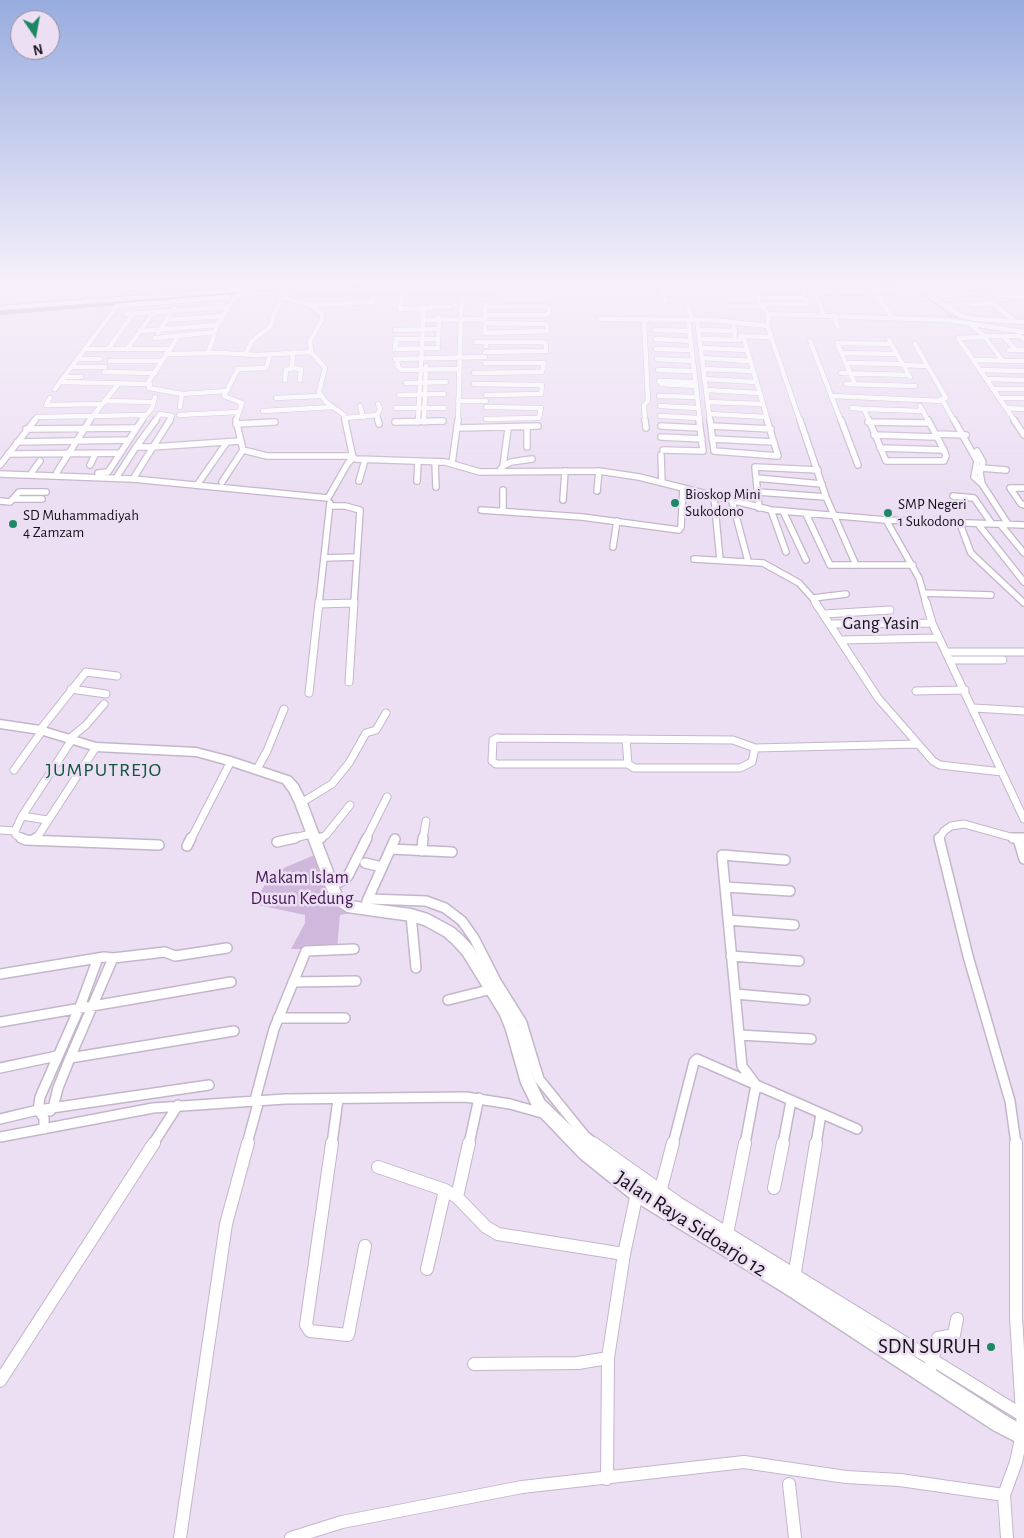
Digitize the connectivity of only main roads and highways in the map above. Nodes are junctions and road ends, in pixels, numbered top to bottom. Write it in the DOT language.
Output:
graph roads {
  1 [pos="0,724"];
  2 [pos="1023,1427"];
  1 -- 2 [label="main road, Jalan Raya Sidoarjo 12"];
}
